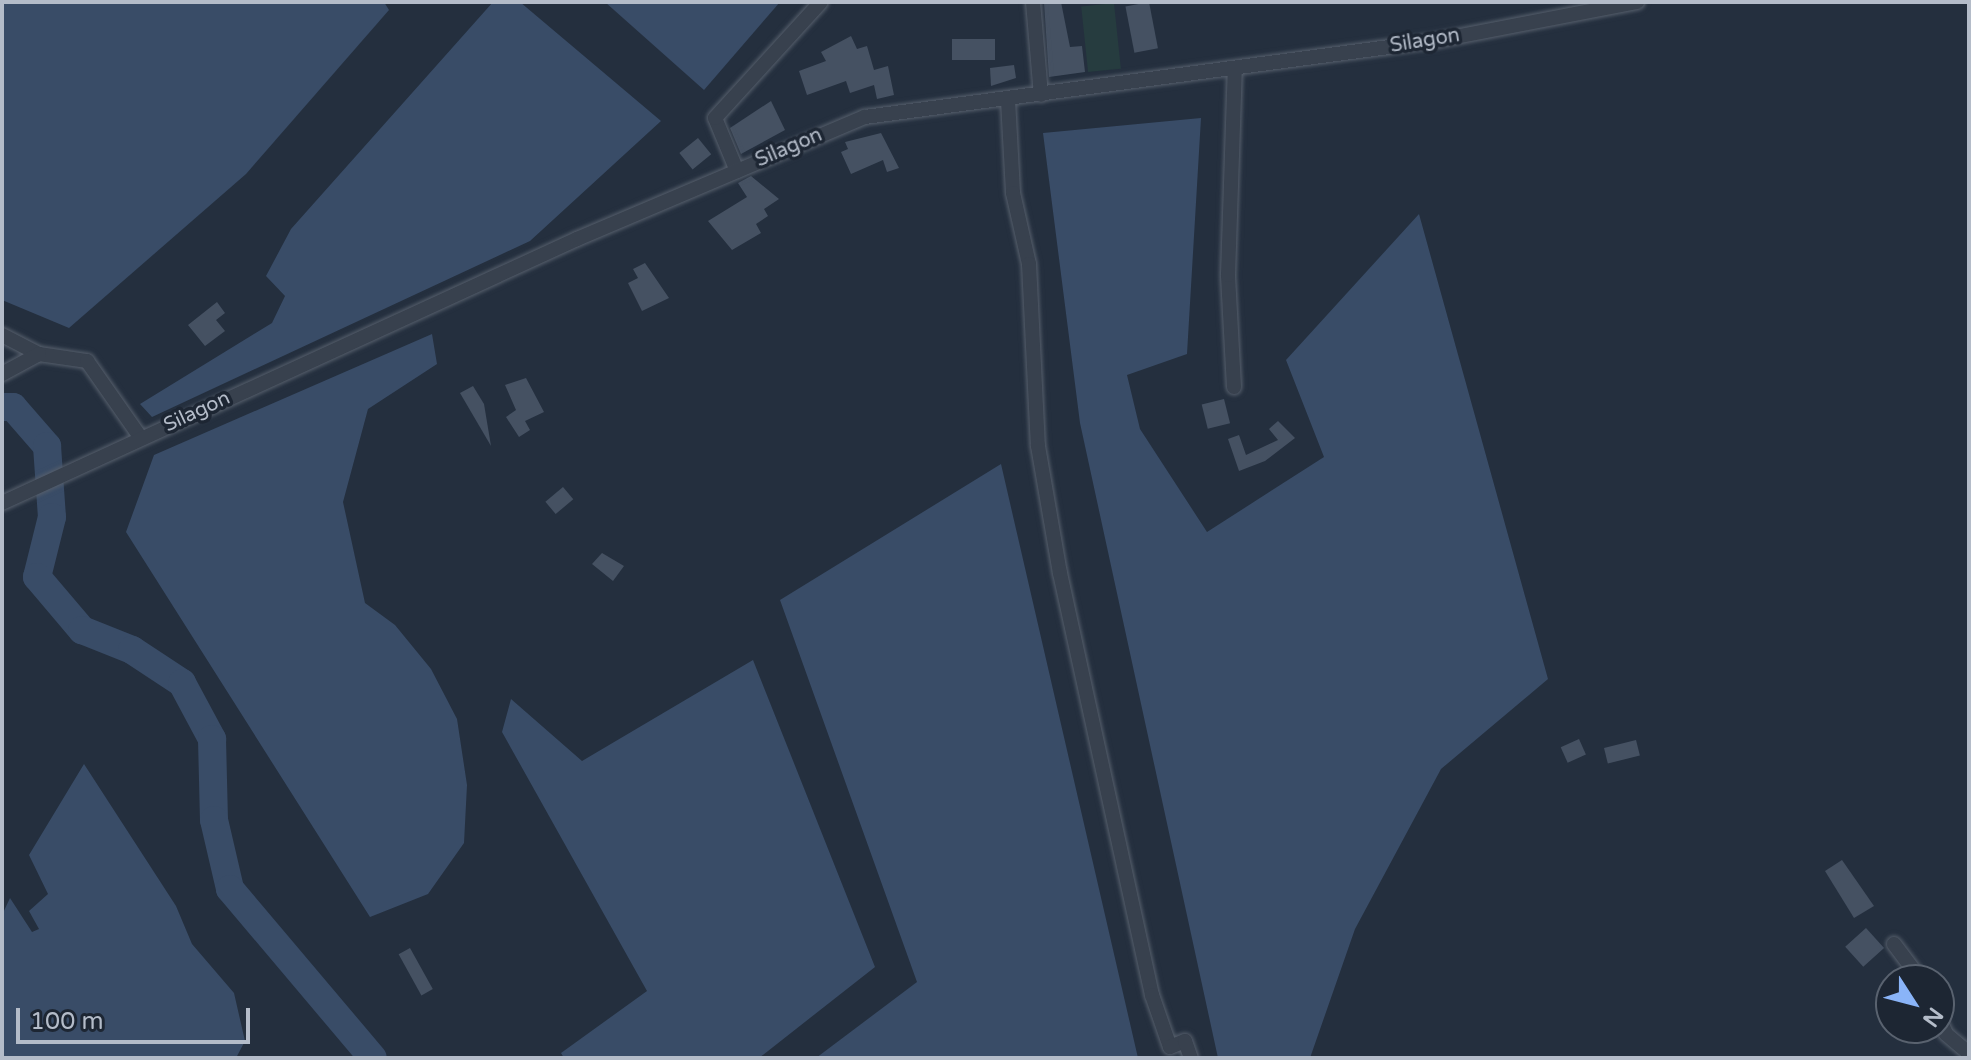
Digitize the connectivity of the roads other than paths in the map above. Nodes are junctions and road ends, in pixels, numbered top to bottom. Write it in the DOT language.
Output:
graph roads {
  1 [pos="821,2"];
  2 [pos="1033,2"];
  3 [pos="1637,2"];
  4 [pos="1235,69"];
  5 [pos="1041,95"];
  6 [pos="1008,100"];
  7 [pos="737,171"];
  8 [pos="2,335"];
  9 [pos="39,354"];
  10 [pos="2,374"];
  11 [pos="1234,387"];
  12 [pos="141,438"];
  13 [pos="2,503"];
  14 [pos="1894,944"];
  15 [pos="1909,964"];
  16 [pos="1191,1058"];
  1 -- 7 [label="street"];
  2 -- 5 [label="street"];
  3 -- 4 [label="street, Silagon"];
  4 -- 5 [label="street, Silagon"];
  4 -- 11 [label="street"];
  5 -- 6 [label="street, Silagon"];
  6 -- 7 [label="street, Silagon"];
  6 -- 16 [label="street"];
  7 -- 12 [label="street, Silagon"];
  8 -- 9 [label="street"];
  9 -- 10 [label="street"];
  9 -- 12 [label="street"];
  12 -- 13 [label="street, Silagon"];
  14 -- 15 [label="street"];
}
